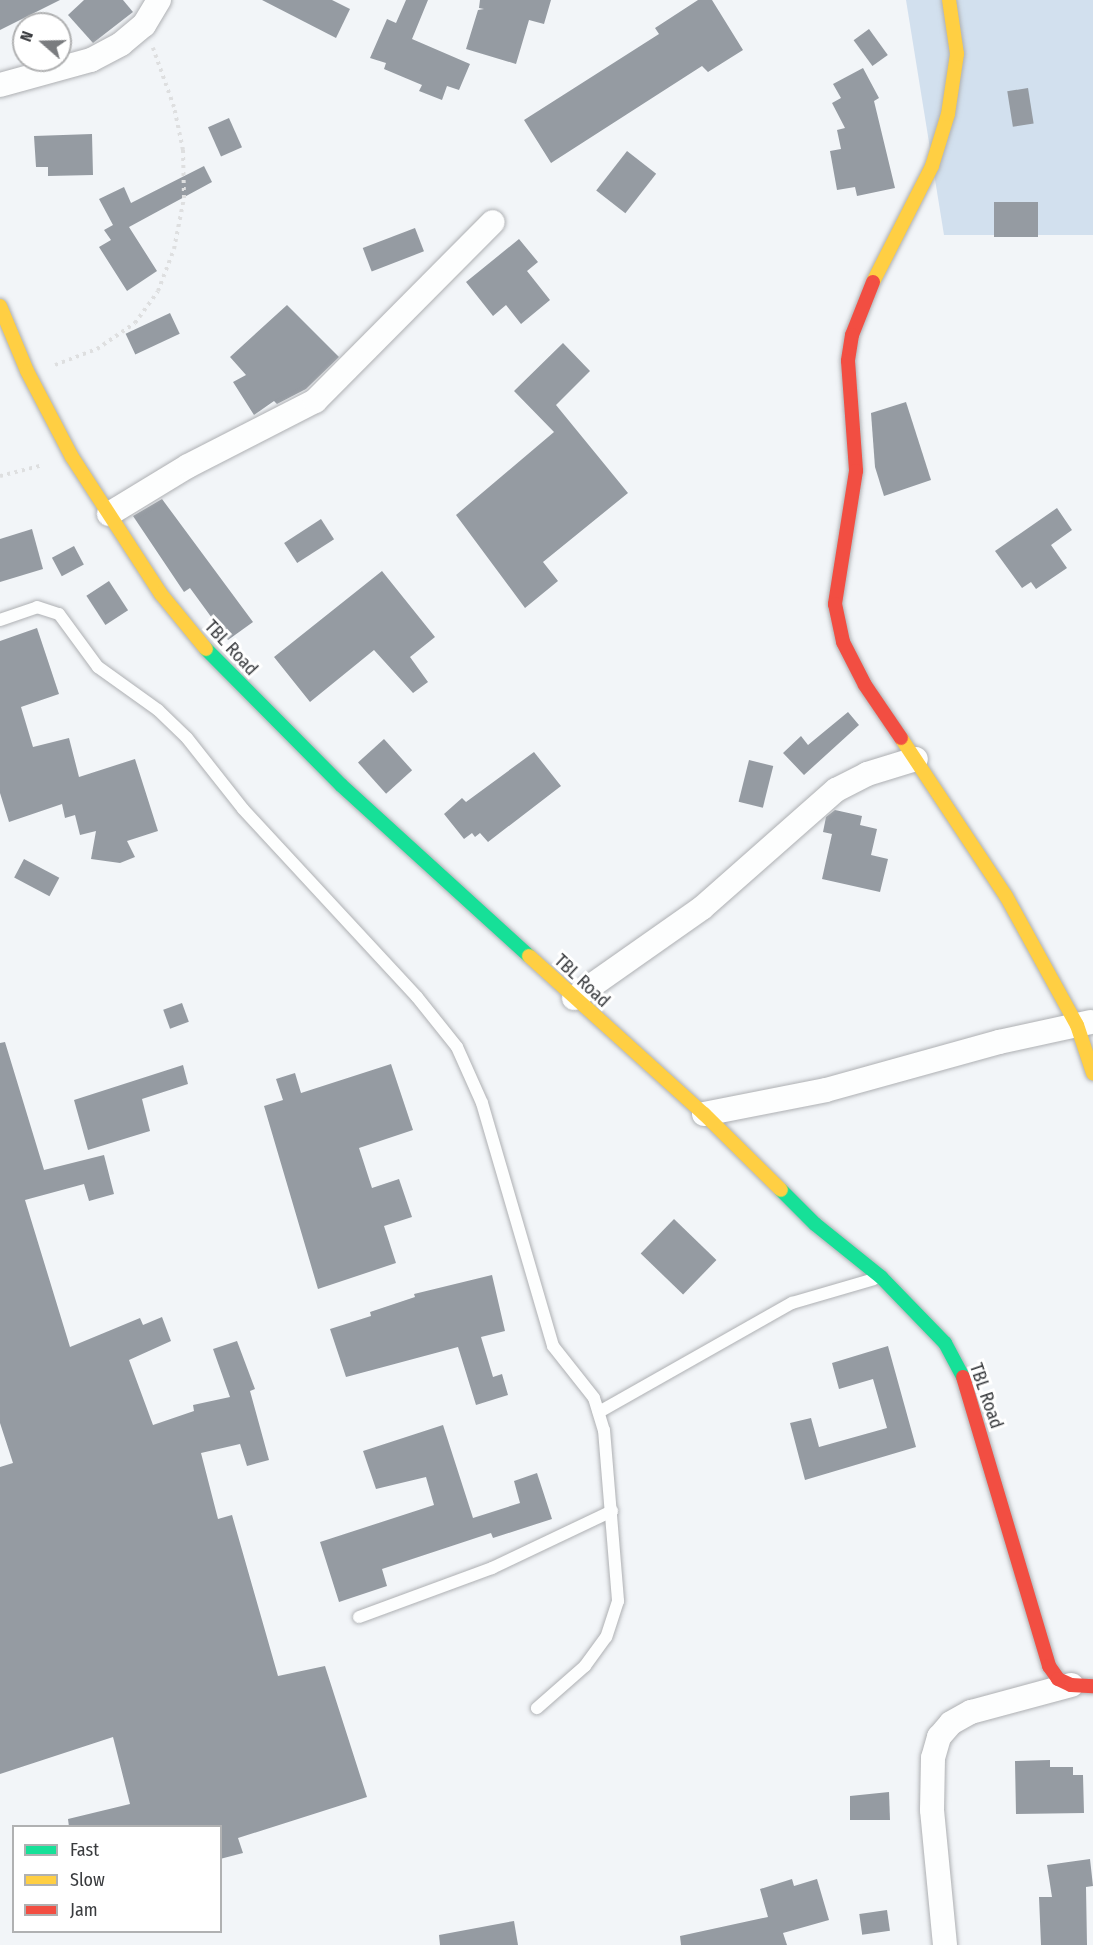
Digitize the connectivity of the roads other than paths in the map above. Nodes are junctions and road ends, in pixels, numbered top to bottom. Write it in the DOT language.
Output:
graph roads {
  1 [pos="159,0"];
  2 [pos="949,0"];
  3 [pos="0,85"];
  4 [pos="493,222"];
  5 [pos="0,306"];
  6 [pos="109,514"];
  7 [pos="0,620"];
  8 [pos="916,759"];
  9 [pos="574,998"];
  10 [pos="1085,1023"];
  11 [pos="1093,1073"];
  12 [pos="704,1114"];
  13 [pos="881,1277"];
  14 [pos="598,1412"];
  15 [pos="612,1511"];
  16 [pos="359,1617"];
  17 [pos="1082,1685"];
  18 [pos="537,1708"];
  19 [pos="945,1945"];
  1 -- 3 [label="street"];
  2 -- 8 [label="street"];
  4 -- 6 [label="street"];
  5 -- 6 [label="street, TBL Road"];
  6 -- 9 [label="street, TBL Road"];
  7 -- 14 [label="lane"];
  8 -- 9 [label="street"];
  8 -- 10 [label="street"];
  9 -- 12 [label="street, TBL Road"];
  10 -- 11 [label="street"];
  10 -- 12 [label="street"];
  12 -- 13 [label="street, TBL Road"];
  13 -- 14 [label="lane"];
  13 -- 17 [label="street, TBL Road"];
  14 -- 15 [label="lane"];
  15 -- 16 [label="lane"];
  15 -- 18 [label="lane"];
  17 -- 19 [label="street"];
}
